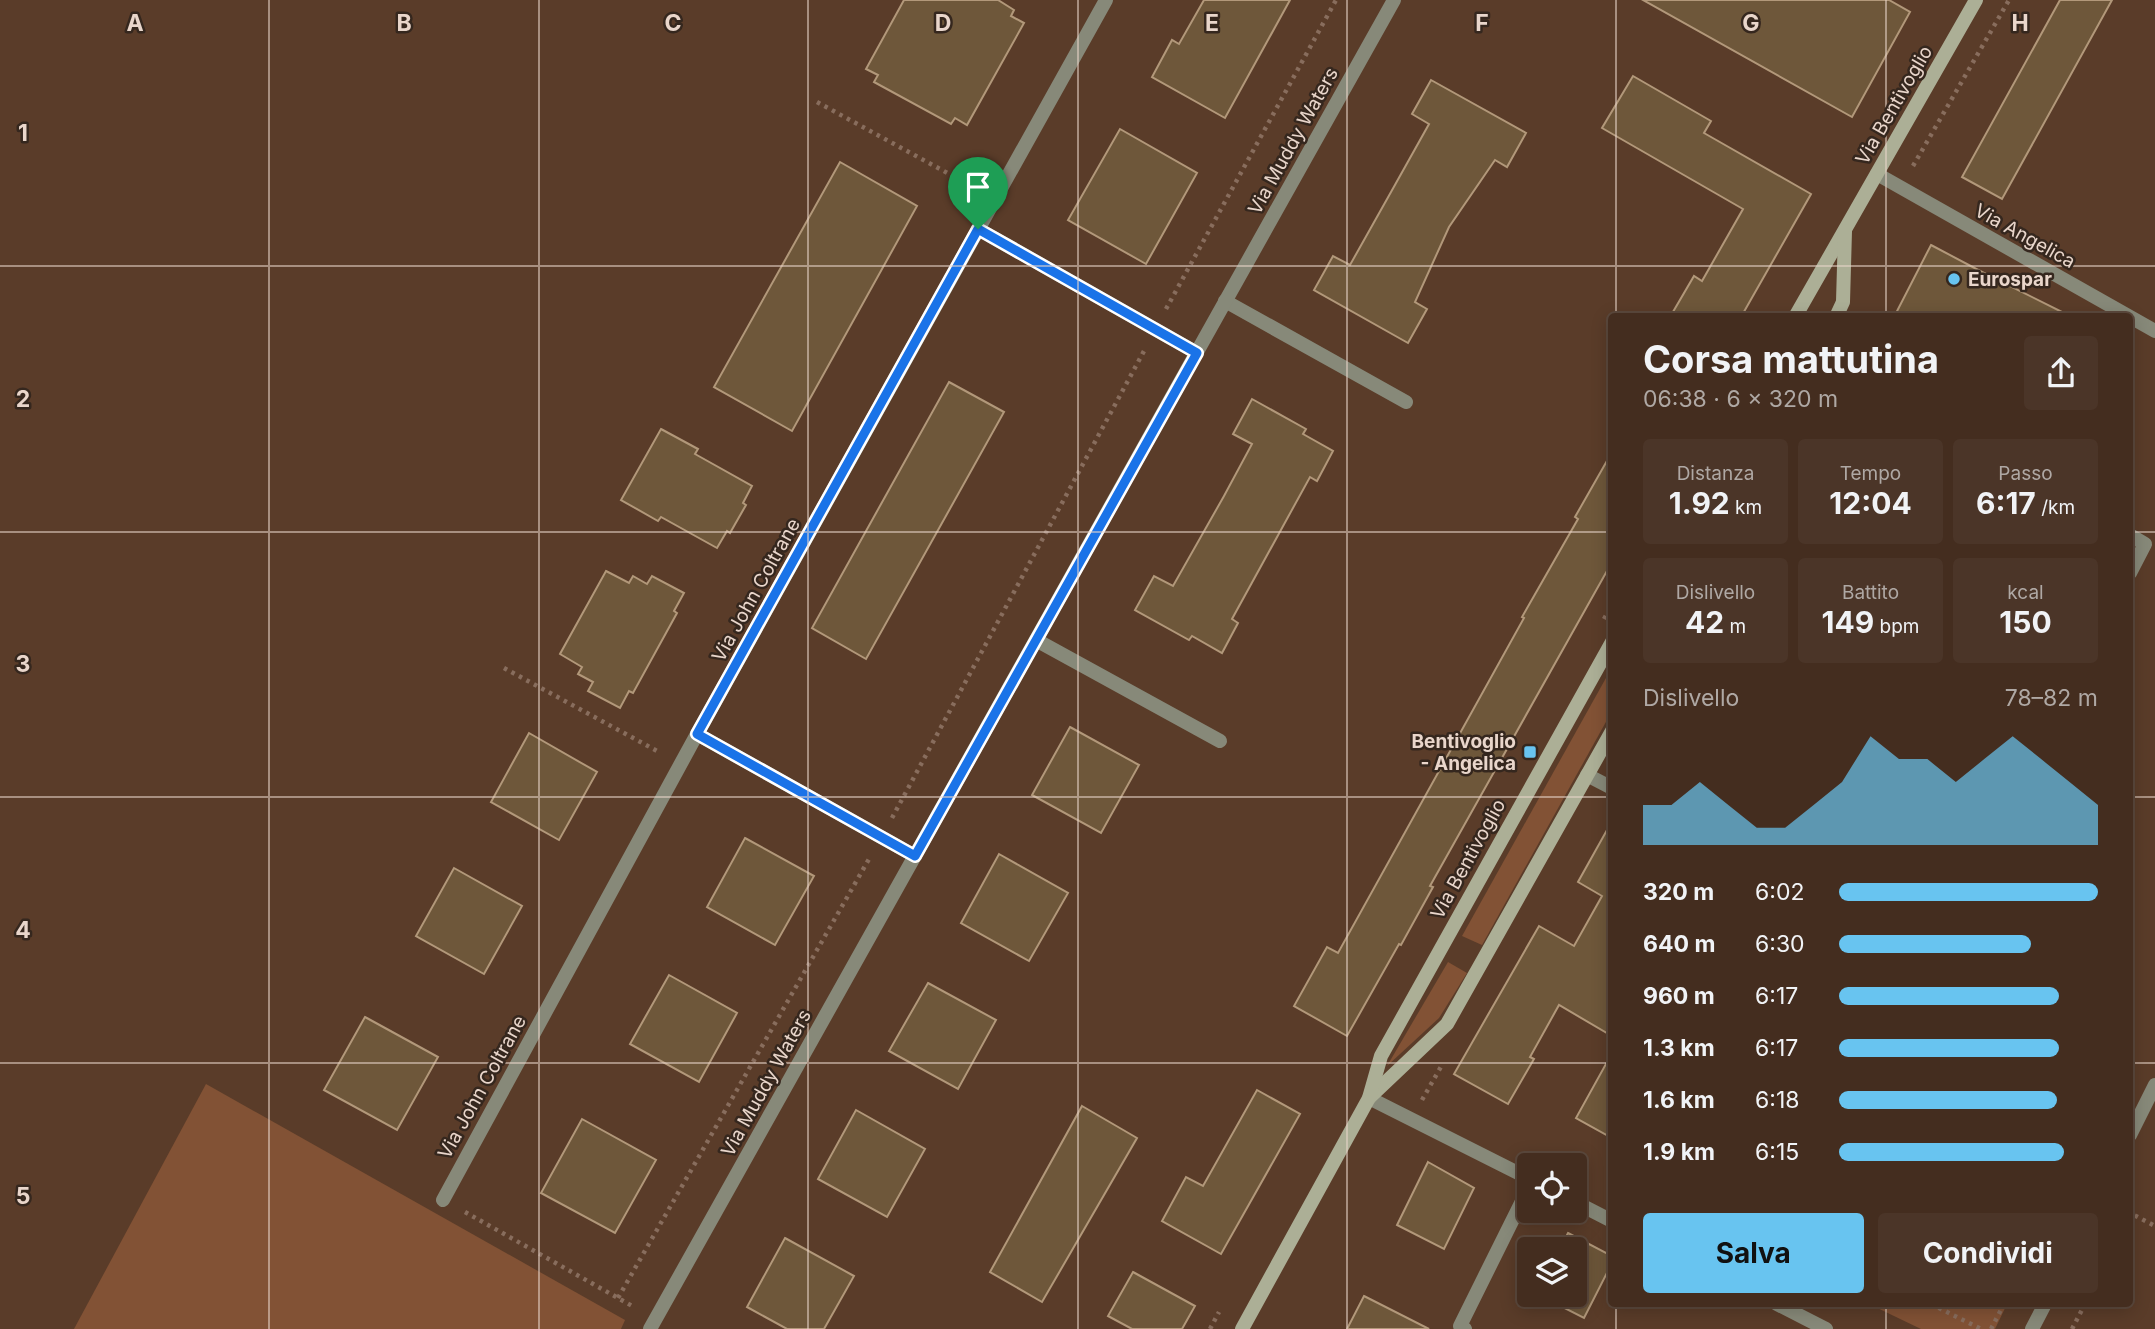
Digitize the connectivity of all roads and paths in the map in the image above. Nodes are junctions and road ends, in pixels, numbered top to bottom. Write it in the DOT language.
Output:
graph roads {
  1 [pos="1106,0"];
  2 [pos="1336,0"];
  3 [pos="1394,0"];
  4 [pos="1976,0"];
  5 [pos="2009,0"];
  6 [pos="817,102"];
  7 [pos="1877,174"];
  8 [pos="1900,188"];
  9 [pos="995,200"];
  10 [pos="978,229"];
  11 [pos="1845,230"];
  12 [pos="1225,301"];
  13 [pos="1798,313"];
  14 [pos="1838,313"];
  15 [pos="2123,313"];
  16 [pos="2133,319"];
  17 [pos="1155,329"];
  18 [pos="2155,331"];
  19 [pos="1197,353"];
  20 [pos="1406,402"];
  21 [pos="2133,537"];
  22 [pos="2133,567"];
  23 [pos="1036,640"];
  24 [pos="1608,649"];
  25 [pos="504,667"];
  26 [pos="697,734"];
  27 [pos="1608,738"];
  28 [pos="1220,741"];
  29 [pos="681,764"];
  30 [pos="1587,775"];
  31 [pos="1608,786"];
  32 [pos="881,837"];
  33 [pos="915,856"];
  34 [pos="2155,1085"];
  35 [pos="1370,1098"];
  36 [pos="2133,1129"];
  37 [pos="1517,1172"];
  38 [pos="443,1200"];
  39 [pos="1587,1208"];
  40 [pos="1517,1211"];
  41 [pos="2133,1215"];
  42 [pos="1608,1218"];
  43 [pos="2155,1226"];
  44 [pos="618,1298"];
  45 [pos="1783,1307"];
  46 [pos="1937,1307"];
  47 [pos="2002,1307"];
  48 [pos="2043,1307"];
  49 [pos="2083,1307"];
  50 [pos="653,1324"];
  51 [pos="1242,1329"];
  52 [pos="1465,1329"];
  53 [pos="1826,1329"];
  54 [pos="1981,1329"];
  55 [pos="1991,1329"];
  56 [pos="2032,1329"];
  57 [pos="2072,1329"];
  1 -- 9 [label="street, Via John Coltrane"];
  2 -- 17 [label="path"];
  3 -- 12 [label="street, Via Muddy Waters"];
  4 -- 7 [label="street, Via Bentivoglio"];
  5 -- 8 [label="path"];
  6 -- 9 [label="path"];
  7 -- 8 [label="street, Via Angelica"];
  7 -- 11 [label="street, Via Bentivoglio"];
  8 -- 15 [label="street, Via Angelica"];
  9 -- 10 [label="street, Via John Coltrane"];
  10 -- 17 [label="street"];
  10 -- 26 [label="street, Via John Coltrane"];
  11 -- 13 [label="street, Via Bentivoglio"];
  11 -- 14 [label="street, Via Bentivoglio"];
  12 -- 19 [label="street, Via Muddy Waters"];
  12 -- 20 [label="street"];
  16 -- 18 [label="street, Via Angelica"];
  17 -- 19 [label="street"];
  17 -- 32 [label="path"];
  19 -- 23 [label="street, Via Muddy Waters"];
  21 -- 22 [label="street"];
  23 -- 28 [label="street"];
  23 -- 33 [label="street, Via Muddy Waters"];
  24 -- 35 [label="street, Via Bentivoglio"];
  25 -- 29 [label="path"];
  26 -- 29 [label="street, Via John Coltrane"];
  26 -- 32 [label="street"];
  27 -- 30 [label="street, Via Bentivoglio"];
  29 -- 38 [label="street, Via John Coltrane"];
  30 -- 31 [label="street"];
  30 -- 35 [label="street, Via Bentivoglio"];
  32 -- 33 [label="street"];
  32 -- 44 [label="path"];
  33 -- 50 [label="street, Via Muddy Waters"];
  34 -- 36 [label="street"];
  35 -- 37 [label="street"];
  35 -- 51 [label="street, Via Bentivoglio"];
  38 -- 44 [label="path"];
  39 -- 42 [label="street"];
  40 -- 52 [label="street"];
  41 -- 43 [label="path"];
  44 -- 50 [label="path"];
  45 -- 53 [label="street"];
  46 -- 54 [label="path"];
  47 -- 55 [label="path"];
  48 -- 56 [label="street"];
  49 -- 57 [label="path"];
}
